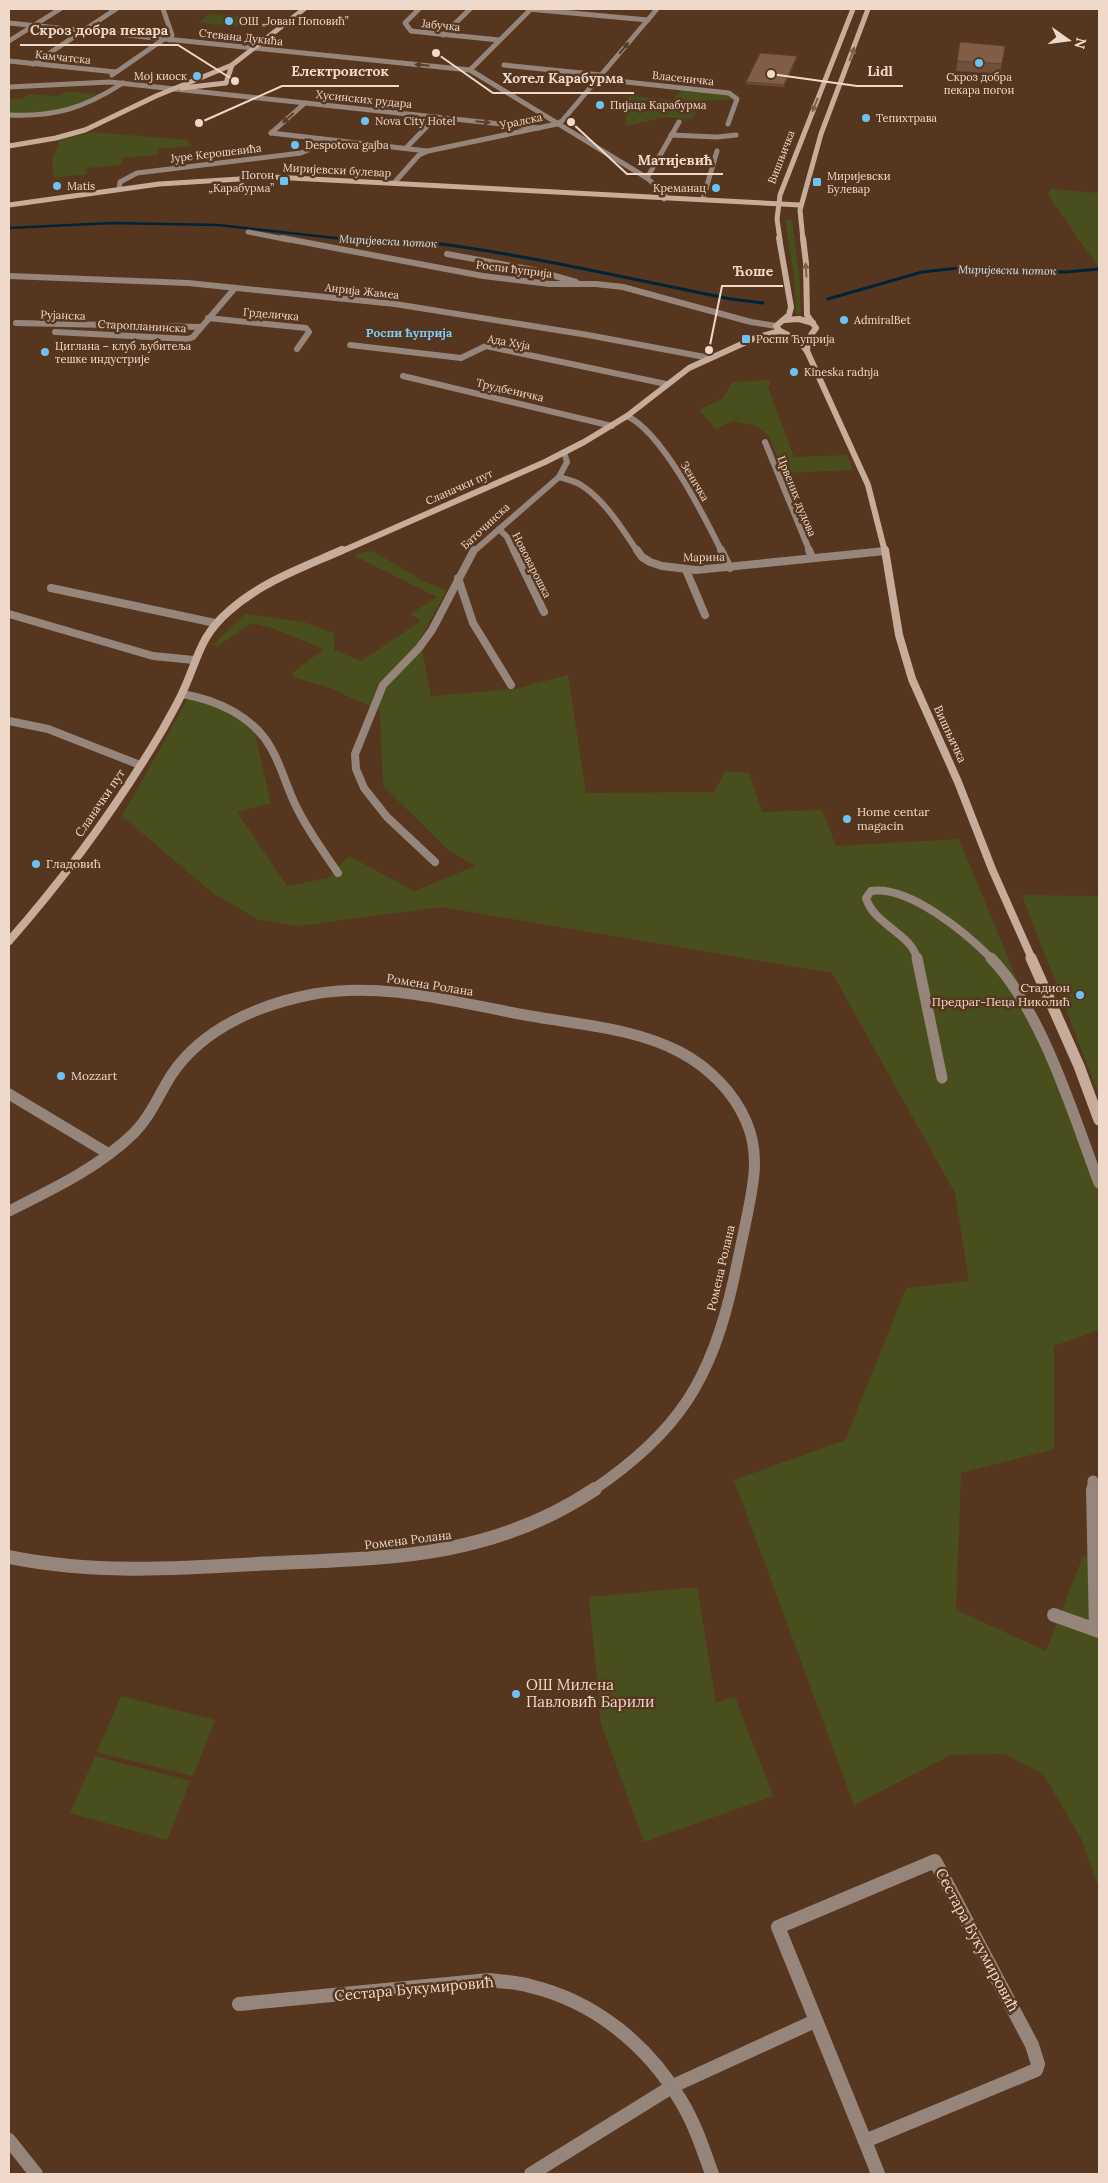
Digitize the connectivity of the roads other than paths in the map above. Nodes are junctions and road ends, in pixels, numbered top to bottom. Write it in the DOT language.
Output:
graph roads {
  1 [pos="60,9"];
  2 [pos="116,9"];
  3 [pos="163,9"];
  4 [pos="304,9"];
  5 [pos="419,9"];
  6 [pos="470,9"];
  7 [pos="530,9"];
  8 [pos="658,9"];
  9 [pos="853,9"];
  10 [pos="868,9"];
  11 [pos="648,20"];
  12 [pos="9,23"];
  13 [pos="33,26"];
  14 [pos="83,31"];
  15 [pos="443,35"];
  16 [pos="167,39"];
  17 [pos="499,40"];
  18 [pos="9,41"];
  19 [pos="253,48"];
  20 [pos="9,61"];
  21 [pos="33,64"];
  22 [pos="232,65"];
  23 [pos="504,66"];
  24 [pos="470,70"];
  25 [pos="116,72"];
  26 [pos="209,74"];
  27 [pos="228,76"];
  28 [pos="600,77"];
  29 [pos="196,80"];
  30 [pos="102,81"];
  31 [pos="123,83"];
  32 [pos="226,83"];
  33 [pos="9,87"];
  34 [pos="204,87"];
  35 [pos="173,89"];
  36 [pos="192,89"];
  37 [pos="220,94"];
  38 [pos="305,103"];
  39 [pos="9,115"];
  40 [pos="436,117"];
  41 [pos="679,122"];
  42 [pos="557,124"];
  43 [pos="728,124"];
  44 [pos="538,128"];
  45 [pos="671,135"];
  46 [pos="736,135"];
  47 [pos="319,139"];
  48 [pos="9,146"];
  49 [pos="406,148"];
  50 [pos="717,150"];
  51 [pos="428,151"];
  52 [pos="647,178"];
  53 [pos="394,183"];
  54 [pos="119,188"];
  55 [pos="665,199"];
  56 [pos="703,199"];
  57 [pos="9,204"];
  58 [pos="778,206"];
  59 [pos="800,207"];
  60 [pos="248,232"];
  61 [pos="447,254"];
  62 [pos="9,276"];
  63 [pos="584,284"];
  64 [pos="235,288"];
  65 [pos="208,318"];
  66 [pos="784,320"];
  67 [pos="16,323"];
  68 [pos="813,323"];
  69 [pos="200,327"];
  70 [pos="778,328"];
  71 [pos="55,332"];
  72 [pos="813,332"];
  73 [pos="788,334"];
  74 [pos="350,345"];
  75 [pos="297,349"];
  76 [pos="807,351"];
  77 [pos="710,358"];
  78 [pos="403,376"];
  79 [pos="666,384"];
  80 [pos="627,416"];
  81 [pos="612,426"];
  82 [pos="765,442"];
  83 [pos="564,452"];
  84 [pos="559,477"];
  85 [pos="499,529"];
  86 [pos="885,551"];
  87 [pos="812,557"];
  88 [pos="730,568"];
  89 [pos="686,570"];
  90 [pos="458,578"];
  91 [pos="51,588"];
  92 [pos="544,612"];
  93 [pos="9,614"];
  94 [pos="704,615"];
  95 [pos="215,623"];
  96 [pos="194,660"];
  97 [pos="511,685"];
  98 [pos="182,694"];
  99 [pos="9,721"];
  100 [pos="140,765"];
  101 [pos="435,862"];
  102 [pos="338,873"];
  103 [pos="9,941"];
  104 [pos="942,1078"];
  105 [pos="9,1094"];
  106 [pos="1099,1120"];
  107 [pos="109,1154"];
  108 [pos="1099,1183"];
  109 [pos="9,1211"];
  110 [pos="1092,1481"];
  111 [pos="9,1556"];
  112 [pos="1054,1615"];
  113 [pos="1098,1631"];
  114 [pos="239,2004"];
  115 [pos="815,2021"];
  116 [pos="673,2086"];
  117 [pos="9,2140"];
  118 [pos="864,2141"];
  119 [pos="36,2174"];
  120 [pos="532,2174"];
  121 [pos="712,2174"];
  122 [pos="878,2174"];
  1 -- 13 [label="street"];
  2 -- 14 [label="street"];
  3 -- 16 [label="street"];
  4 -- 19 [label="street"];
  5 -- 15 [label="street, Јабучка"];
  6 -- 15 [label="street"];
  7 -- 11 [label="street"];
  7 -- 17 [label="street"];
  8 -- 11 [label="street, Уралска"];
  9 -- 58 [label="street, Вишњичка, one-way"];
  59 -- 10 [label="street, one-way"];
  28 -- 11 [label="street, Уралска, one-way"];
  12 -- 13 [label="street, Стевана Дукића"];
  13 -- 14 [label="street, Стевана Дукића"];
  13 -- 18 [label="street"];
  14 -- 16 [label="street, Стевана Дукића"];
  14 -- 21 [label="street"];
  15 -- 17 [label="street, Јабучка"];
  16 -- 19 [label="street, Стевана Дукића"];
  16 -- 25 [label="street"];
  17 -- 24 [label="street"];
  19 -- 22 [label="street"];
  24 -- 19 [label="street, Стевана Дукића, one-way"];
  20 -- 21 [label="street, Камчатска"];
  21 -- 25 [label="street, Камчатска"];
  22 -- 26 [label="street"];
  22 -- 27 [label="street"];
  23 -- 28 [label="street"];
  24 -- 42 [label="street"];
  25 -- 30 [label="street"];
  26 -- 27 [label="street"];
  26 -- 29 [label="street"];
  27 -- 32 [label="street"];
  28 -- 42 [label="street, Уралска"];
  28 -- 43 [label="street, Власеничка"];
  29 -- 34 [label="street"];
  29 -- 35 [label="street"];
  29 -- 36 [label="street"];
  30 -- 31 [label="street, Хусинских рудара"];
  30 -- 33 [label="street, Хусинских рудара"];
  31 -- 35 [label="street, Хусинских рудара"];
  31 -- 39 [label="street"];
  32 -- 34 [label="street"];
  32 -- 37 [label="street"];
  34 -- 36 [label="street"];
  35 -- 36 [label="street, Хусинских рудара"];
  35 -- 48 [label="street"];
  36 -- 37 [label="street, Хусинских рудара"];
  37 -- 38 [label="street, Хусинских рудара"];
  38 -- 40 [label="street, Хусинских рудара"];
  38 -- 47 [label="street, one-way"];
  40 -- 44 [label="street, Хусинских рудара, one-way"];
  40 -- 49 [label="street"];
  41 -- 45 [label="street"];
  42 -- 44 [label="street, Уралска"];
  42 -- 52 [label="street"];
  44 -- 51 [label="street, Уралска"];
  45 -- 46 [label="street"];
  45 -- 52 [label="street"];
  47 -- 49 [label="street"];
  47 -- 54 [label="street, Јуре Керошевића"];
  49 -- 51 [label="street"];
  50 -- 56 [label="street"];
  51 -- 53 [label="street"];
  52 -- 55 [label="street"];
  53 -- 54 [label="street, Миријевски булевар"];
  53 -- 55 [label="street, Миријевски булевар"];
  54 -- 57 [label="street, Миријевски булевар"];
  55 -- 56 [label="street, Миријевски булевар"];
  55 -- 58 [label="street, Миријевски булевар"];
  56 -- 58 [label="street, Миријевски булевар"];
  58 -- 59 [label="street, Миријевски булевар"];
  58 -- 66 [label="street, Вишњичка"];
  68 -- 59 [label="street, one-way"];
  60 -- 63 [label="street, Роспи ћуприја"];
  61 -- 63 [label="street"];
  62 -- 64 [label="street, Анрија Жамеа"];
  63 -- 70 [label="street, Роспи ћуприја"];
  64 -- 65 [label="street, Старопланинска"];
  64 -- 77 [label="street, Анрија Жамеа"];
  65 -- 69 [label="street, Старопланинска"];
  65 -- 75 [label="street, Грделичка"];
  66 -- 68 [label="street"];
  66 -- 70 [label="street"];
  67 -- 69 [label="street, Рујанска"];
  68 -- 72 [label="street"];
  69 -- 71 [label="street, Старопланинска"];
  70 -- 73 [label="street, Вишњичка"];
  70 -- 77 [label="street, Сланачки пут"];
  72 -- 73 [label="street, Вишњичка"];
  72 -- 76 [label="street"];
  73 -- 76 [label="street, Вишњичка"];
  74 -- 79 [label="street, Ада Хуја"];
  76 -- 86 [label="street, Вишњичка"];
  77 -- 79 [label="street, Сланачки пут"];
  78 -- 81 [label="street, Трудбеничка"];
  79 -- 80 [label="street, Сланачки пут"];
  80 -- 81 [label="street, Сланачки пут"];
  80 -- 88 [label="street, Зеничка"];
  81 -- 83 [label="street, Сланачки пут"];
  82 -- 87 [label="street, Црвених дудова"];
  83 -- 84 [label="street"];
  83 -- 95 [label="street, Сланачки пут"];
  84 -- 85 [label="street, Баточинска"];
  84 -- 89 [label="street, Марина"];
  85 -- 90 [label="street, Баточинска"];
  85 -- 92 [label="street, Нововарошка"];
  86 -- 87 [label="street, Марина"];
  86 -- 106 [label="street, Вишњичка"];
  87 -- 88 [label="street, Марина"];
  88 -- 89 [label="street, Марина"];
  89 -- 94 [label="street"];
  90 -- 97 [label="street"];
  90 -- 101 [label="street"];
  91 -- 95 [label="street"];
  93 -- 96 [label="street"];
  95 -- 96 [label="street, Сланачки пут"];
  96 -- 98 [label="street, Сланачки пут"];
  98 -- 100 [label="street, Сланачки пут"];
  98 -- 102 [label="street"];
  99 -- 100 [label="street"];
  100 -- 103 [label="street, Сланачки пут"];
  104 -- 108 [label="street"];
  105 -- 107 [label="street"];
  107 -- 109 [label="street, Ромена Ролана"];
  107 -- 111 [label="street, Ромена Ролана"];
  110 -- 113 [label="street"];
  112 -- 113 [label="street"];
  114 -- 116 [label="street, Сестара Букумировић"];
  115 -- 116 [label="street"];
  115 -- 118 [label="street, Сестара Букумировић"];
  115 -- 118 [label="street, Сестара Букумировић"];
  116 -- 120 [label="street"];
  116 -- 121 [label="street, Сестара Букумировић"];
  117 -- 119 [label="street"];
  118 -- 122 [label="street, Сестара Букумировић"];
}
